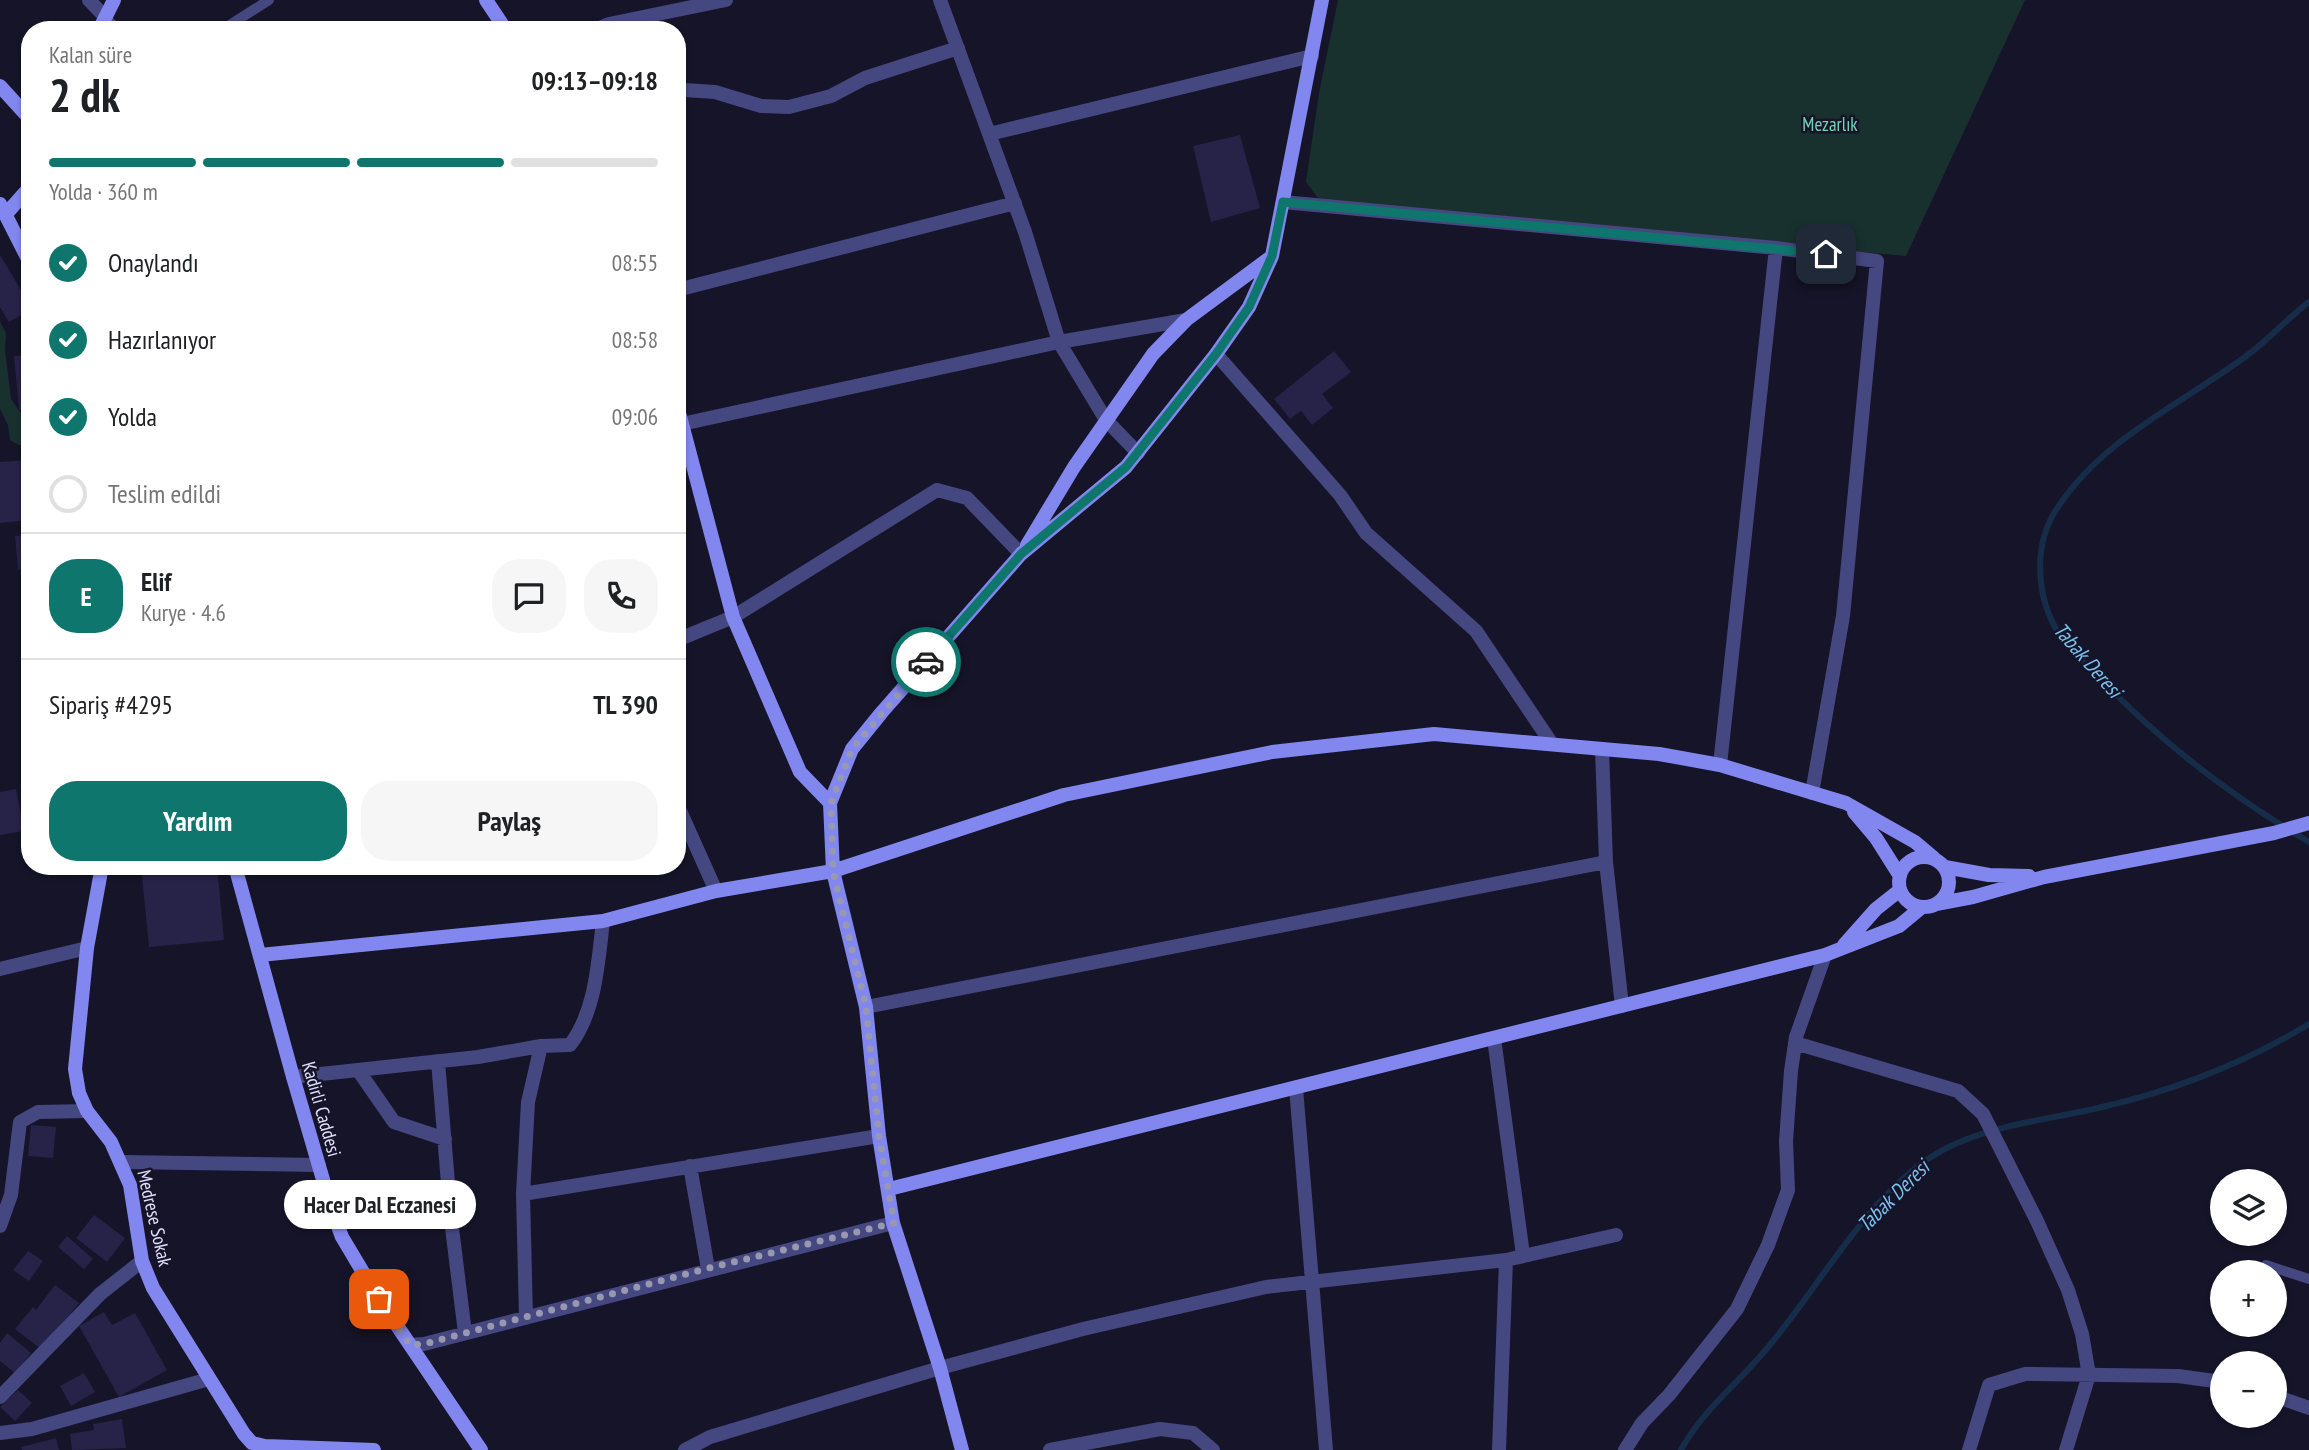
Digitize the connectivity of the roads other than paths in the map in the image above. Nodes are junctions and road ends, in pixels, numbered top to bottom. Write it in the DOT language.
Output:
graph roads {
  1 [pos="89,0"];
  2 [pos="114,0"];
  3 [pos="269,0"];
  4 [pos="486,0"];
  5 [pos="726,0"];
  6 [pos="940,0"];
  7 [pos="1322,0"];
  8 [pos="101,21"];
  9 [pos="103,21"];
  10 [pos="236,21"];
  11 [pos="500,21"];
  12 [pos="624,21"];
  13 [pos="958,48"];
  14 [pos="1312,56"];
  15 [pos="0,86"];
  16 [pos="686,90"];
  17 [pos="21,109"];
  18 [pos="989,134"];
  19 [pos="21,195"];
  20 [pos="1283,202"];
  21 [pos="1014,203"];
  22 [pos="2,212"];
  23 [pos="21,247"];
  24 [pos="1776,248"];
  25 [pos="1272,256"];
  26 [pos="686,288"];
  27 [pos="1186,320"];
  28 [pos="1059,342"];
  29 [pos="1216,354"];
  30 [pos="1106,420"];
  31 [pos="686,423"];
  32 [pos="686,446"];
  33 [pos="1138,453"];
  34 [pos="1021,554"];
  35 [pos="733,617"];
  36 [pos="686,636"];
  37 [pos="1552,744"];
  38 [pos="1602,749"];
  39 [pos="1720,765"];
  40 [pos="1812,793"];
  41 [pos="831,803"];
  42 [pos="1846,803"];
  43 [pos="2309,822"];
  44 [pos="686,824"];
  45 [pos="1606,862"];
  46 [pos="1939,862"];
  47 [pos="833,871"];
  48 [pos="100,875"];
  49 [pos="238,875"];
  50 [pos="2044,877"];
  51 [pos="1900,883"];
  52 [pos="716,891"];
  53 [pos="1929,905"];
  54 [pos="603,921"];
  55 [pos="87,948"];
  56 [pos="1840,949"];
  57 [pos="260,955"];
  58 [pos="1825,955"];
  59 [pos="0,969"];
  60 [pos="1622,1006"];
  61 [pos="866,1007"];
  62 [pos="1494,1038"];
  63 [pos="1795,1043"];
  64 [pos="541,1046"];
  65 [pos="438,1061"];
  66 [pos="358,1070"];
  67 [pos="293,1077"];
  68 [pos="1296,1088"];
  69 [pos="87,1111"];
  70 [pos="879,1136"];
  71 [pos="445,1139"];
  72 [pos="122,1162"];
  73 [pos="319,1165"];
  74 [pos="690,1166"];
  75 [pos="889,1189"];
  76 [pos="523,1194"];
  77 [pos="894,1223"];
  78 [pos="0,1226"];
  79 [pos="1616,1235"];
  80 [pos="1523,1255"];
  81 [pos="1506,1260"];
  82 [pos="142,1261"];
  83 [pos="708,1269"];
  84 [pos="2287,1272"];
  85 [pos="2309,1279"];
  86 [pos="1311,1282"];
  87 [pos="526,1318"];
  88 [pos="465,1334"];
  89 [pos="410,1345"];
  90 [pos="940,1368"];
  91 [pos="2089,1375"];
  92 [pos="209,1379"];
  93 [pos="2210,1380"];
  94 [pos="0,1396"];
  95 [pos="2287,1400"];
  96 [pos="2309,1408"];
  97 [pos="0,1433"];
  98 [pos="251,1447"];
  99 [pos="374,1450"];
  100 [pos="481,1450"];
  101 [pos="685,1450"];
  102 [pos="962,1450"];
  103 [pos="1050,1450"];
  104 [pos="1213,1450"];
  105 [pos="1326,1450"];
  106 [pos="1499,1450"];
  107 [pos="1625,1450"];
  108 [pos="1969,1450"];
  109 [pos="2066,1450"];
  1 -- 8 [label="street"];
  2 -- 9 [label="street"];
  3 -- 10 [label="lane"];
  4 -- 11 [label="street"];
  5 -- 12 [label="street"];
  6 -- 13 [label="street"];
  7 -- 14 [label="street"];
  13 -- 16 [label="street"];
  13 -- 18 [label="street"];
  14 -- 18 [label="street"];
  14 -- 20 [label="street"];
  15 -- 17 [label="street"];
  18 -- 21 [label="street"];
  19 -- 22 [label="street"];
  20 -- 24 [label="street"];
  20 -- 25 [label="street"];
  21 -- 26 [label="street"];
  21 -- 28 [label="street"];
  22 -- 23 [label="street"];
  24 -- 39 [label="street"];
  24 -- 40 [label="street"];
  25 -- 27 [label="street"];
  25 -- 29 [label="street"];
  27 -- 28 [label="street"];
  27 -- 30 [label="street"];
  28 -- 30 [label="street"];
  28 -- 31 [label="street"];
  29 -- 33 [label="street"];
  29 -- 37 [label="street"];
  30 -- 33 [label="street"];
  30 -- 34 [label="street"];
  32 -- 35 [label="street"];
  33 -- 34 [label="street"];
  34 -- 35 [label="street"];
  34 -- 41 [label="street"];
  35 -- 36 [label="street"];
  35 -- 41 [label="street"];
  37 -- 38 [label="street"];
  37 -- 47 [label="street"];
  38 -- 39 [label="street"];
  38 -- 45 [label="street"];
  39 -- 40 [label="street"];
  40 -- 42 [label="street"];
  41 -- 47 [label="street"];
  42 -- 46 [label="street"];
  42 -- 51 [label="street"];
  43 -- 50 [label="street"];
  44 -- 52 [label="street"];
  45 -- 60 [label="street"];
  45 -- 61 [label="street"];
  46 -- 50 [label="street"];
  46 -- 51 [label="street"];
  46 -- 53 [label="street"];
  47 -- 52 [label="street"];
  47 -- 61 [label="street"];
  48 -- 55 [label="street, Medrese Sokak"];
  49 -- 57 [label="street, Kadirli Caddesi"];
  50 -- 53 [label="street"];
  51 -- 53 [label="street"];
  51 -- 56 [label="street"];
  52 -- 54 [label="street"];
  53 -- 56 [label="street"];
  54 -- 57 [label="street"];
  54 -- 64 [label="street"];
  55 -- 59 [label="street"];
  55 -- 69 [label="street, Medrese Sokak"];
  56 -- 58 [label="street"];
  57 -- 67 [label="street, Kadirli Caddesi"];
  58 -- 60 [label="street"];
  58 -- 63 [label="street"];
  60 -- 62 [label="street"];
  61 -- 70 [label="street"];
  62 -- 68 [label="street"];
  62 -- 80 [label="street"];
  63 -- 91 [label="street"];
  63 -- 107 [label="street"];
  64 -- 65 [label="street"];
  64 -- 76 [label="street"];
  65 -- 66 [label="street"];
  65 -- 71 [label="street"];
  66 -- 67 [label="street"];
  66 -- 71 [label="street"];
  67 -- 73 [label="street, Kadirli Caddesi"];
  68 -- 75 [label="street"];
  68 -- 86 [label="street"];
  69 -- 72 [label="street, Medrese Sokak"];
  69 -- 78 [label="street"];
  70 -- 74 [label="street"];
  70 -- 75 [label="street"];
  71 -- 88 [label="street"];
  72 -- 73 [label="street"];
  72 -- 82 [label="street, Medrese Sokak"];
  73 -- 89 [label="street, Kadirli Caddesi"];
  74 -- 76 [label="street"];
  74 -- 83 [label="street"];
  75 -- 77 [label="street"];
  76 -- 87 [label="street"];
  77 -- 83 [label="street"];
  77 -- 90 [label="street"];
  79 -- 80 [label="street"];
  80 -- 81 [label="street"];
  81 -- 86 [label="street"];
  81 -- 106 [label="street"];
  82 -- 92 [label="street, Medrese Sokak"];
  82 -- 94 [label="street"];
  83 -- 87 [label="street"];
  84 -- 85 [label="lane"];
  86 -- 90 [label="street"];
  86 -- 105 [label="street"];
  87 -- 88 [label="street"];
  88 -- 89 [label="street"];
  89 -- 100 [label="street, Kadirli Caddesi"];
  90 -- 101 [label="street"];
  90 -- 102 [label="street"];
  91 -- 93 [label="street"];
  91 -- 108 [label="street"];
  91 -- 109 [label="street"];
  92 -- 97 [label="street"];
  92 -- 98 [label="street, Medrese Sokak"];
  95 -- 96 [label="street"];
  98 -- 99 [label="street, Medrese Sokak"];
  103 -- 104 [label="street"];
}
